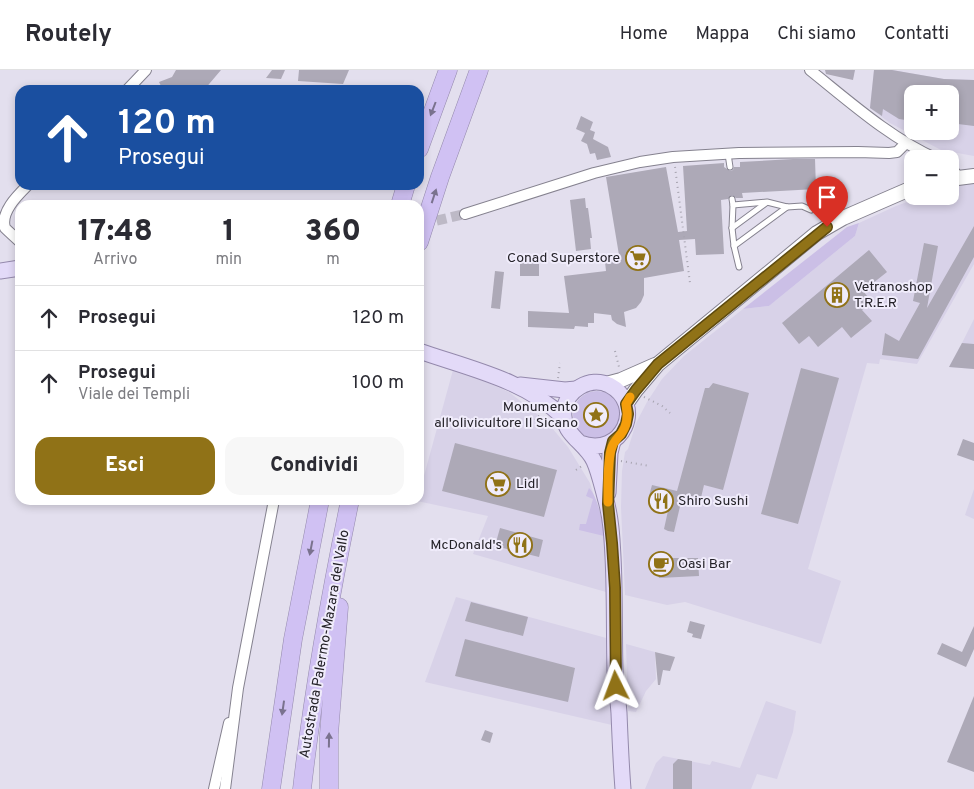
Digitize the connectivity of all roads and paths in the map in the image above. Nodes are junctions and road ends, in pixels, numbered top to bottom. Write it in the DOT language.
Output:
graph roads {
  1 [pos="146,70"];
  2 [pos="448,70"];
  3 [pos="479,70"];
  4 [pos="810,70"];
  5 [pos="132,85"];
  6 [pos="424,135"];
  7 [pos="906,143"];
  8 [pos="919,150"];
  9 [pos="728,154"];
  10 [pos="673,158"];
  11 [pos="730,167"];
  12 [pos="974,176"];
  13 [pos="959,178"];
  14 [pos="23,190"];
  15 [pos="904,191"];
  16 [pos="732,198"];
  17 [pos="767,202"];
  18 [pos="733,205"];
  19 [pos="787,207"];
  20 [pos="811,210"];
  21 [pos="465,214"];
  22 [pos="424,227"];
  23 [pos="732,228"];
  24 [pos="15,237"];
  25 [pos="734,246"];
  26 [pos="739,267"];
  27 [pos="15,269"];
  28 [pos="0,271"];
  29 [pos="690,283"];
  30 [pos="424,353"];
  31 [pos="658,364"];
  32 [pos="514,384"];
  33 [pos="606,384"];
  34 [pos="576,389"];
  35 [pos="626,404"];
  36 [pos="563,417"];
  37 [pos="613,441"];
  38 [pos="580,442"];
  39 [pos="608,504"];
  40 [pos="273,505"];
  41 [pos="319,505"];
  42 [pos="349,505"];
  43 [pos="356,505"];
  44 [pos="238,688"];
  45 [pos="214,789"];
  46 [pos="225,789"];
  47 [pos="271,789"];
  48 [pos="302,789"];
  49 [pos="329,789"];
  50 [pos="623,789"];
  1 -- 5 [label="street"];
  2 -- 6 [label="highway, one-way"];
  22 -- 3 [label="highway, one-way"];
  4 -- 7 [label="street"];
  7 -- 8 [label="street"];
  7 -- 9 [label="street"];
  9 -- 10 [label="street"];
  9 -- 11 [label="lane"];
  10 -- 21 [label="street"];
  10 -- 29 [label="path"];
  12 -- 13 [label="main road"];
  14 -- 24 [label="street"];
  15 -- 31 [label="main road"];
  16 -- 18 [label="lane"];
  17 -- 18 [label="lane"];
  17 -- 19 [label="lane"];
  17 -- 23 [label="lane"];
  18 -- 23 [label="lane"];
  19 -- 20 [label="lane"];
  19 -- 25 [label="lane"];
  23 -- 25 [label="lane"];
  25 -- 26 [label="lane"];
  27 -- 28 [label="main road"];
  30 -- 32 [label="main road"];
  31 -- 33 [label="main road"];
  31 -- 35 [label="main road"];
  32 -- 34 [label="main road"];
  32 -- 36 [label="main road"];
  33 -- 34 [label="main road"];
  33 -- 35 [label="main road"];
  34 -- 36 [label="main road"];
  35 -- 37 [label="main road"];
  36 -- 38 [label="main road"];
  37 -- 38 [label="main road"];
  37 -- 39 [label="main road"];
  38 -- 39 [label="main road"];
  39 -- 50 [label="main road"];
  40 -- 44 [label="street"];
  41 -- 47 [label="highway, one-way"];
  42 -- 48 [label="highway, Autostrada Palermo-Mazara del Vallo"];
  49 -- 43 [label="highway, one-way"];
  44 -- 45 [label="street"];
  44 -- 46 [label="street"];
}
